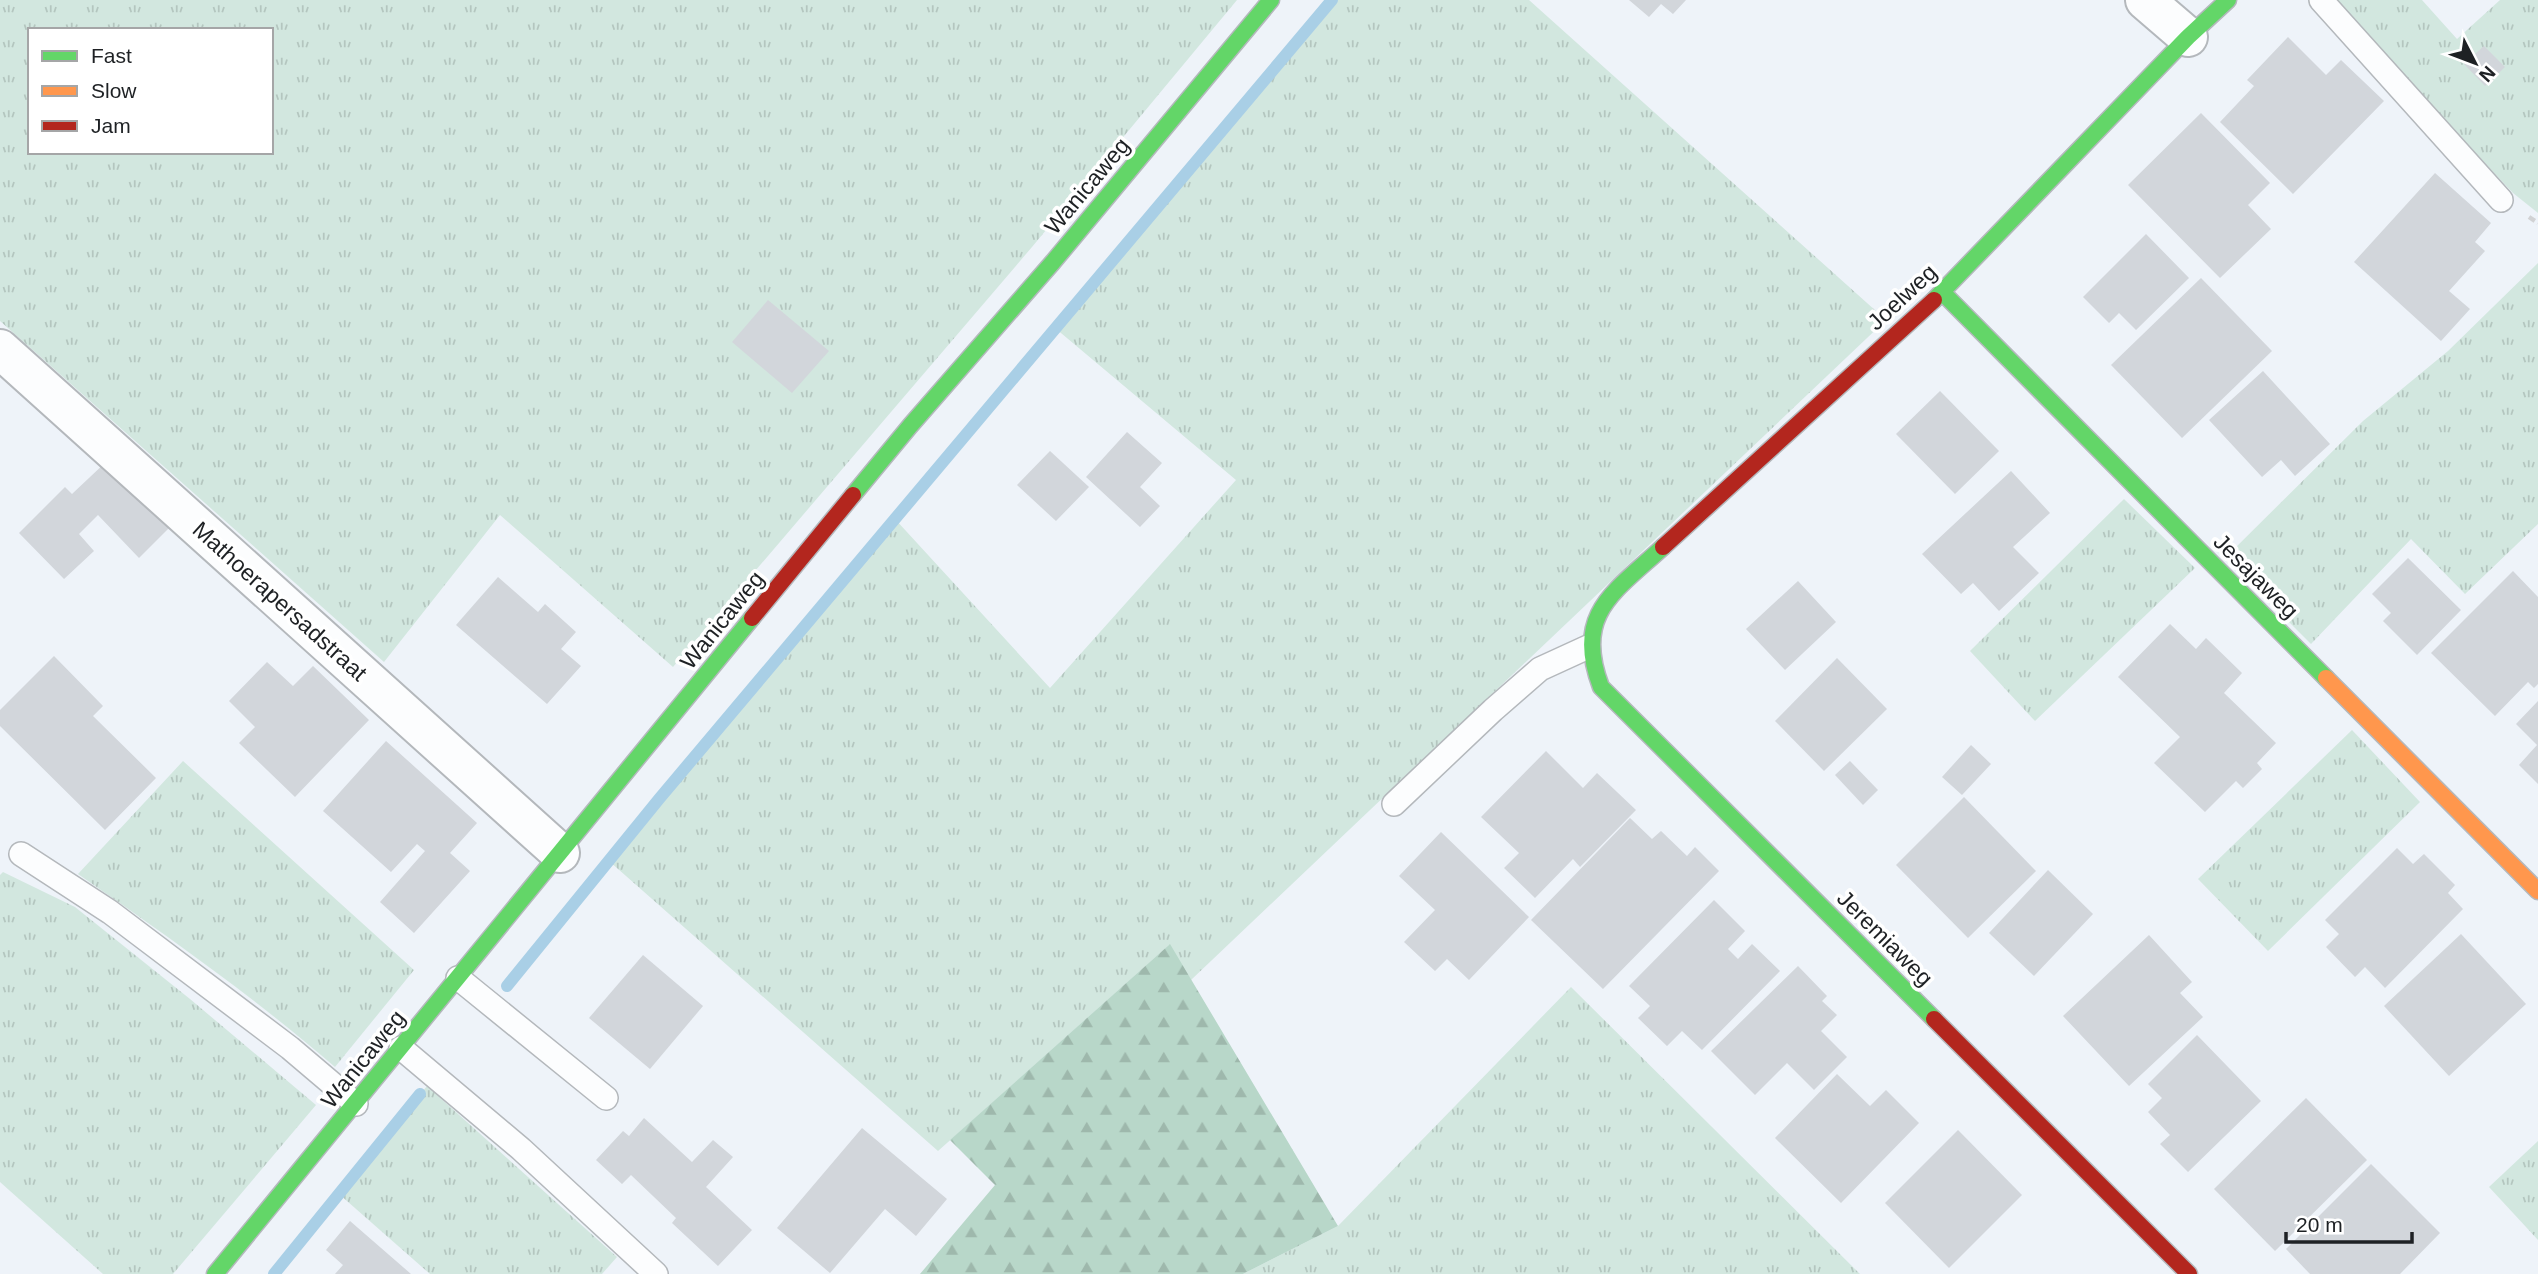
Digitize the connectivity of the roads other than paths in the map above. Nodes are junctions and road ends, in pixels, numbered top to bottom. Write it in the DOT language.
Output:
graph roads {
  1 [pos="1271,0"];
  2 [pos="2145,0"];
  3 [pos="2228,0"];
  4 [pos="2321,0"];
  5 [pos="2188,37"];
  6 [pos="2501,200"];
  7 [pos="1942,292"];
  8 [pos="0,349"];
  9 [pos="1588,647"];
  10 [pos="1394,804"];
  11 [pos="560,853"];
  12 [pos="21,854"];
  13 [pos="2538,891"];
  14 [pos="458,978"];
  15 [pos="401,1048"];
  16 [pos="606,1098"];
  17 [pos="356,1104"];
  18 [pos="215,1274"];
  19 [pos="656,1274"];
  20 [pos="2189,1274"];
  1 -- 11 [label="street, Wanicaweg"];
  2 -- 5 [label="street"];
  3 -- 5 [label="street, Joelweg"];
  4 -- 6 [label="lane"];
  5 -- 7 [label="street, Joelweg"];
  7 -- 9 [label="street, Joelweg"];
  7 -- 13 [label="street, Jesajaweg"];
  8 -- 11 [label="street, Mathoerapersadstraat"];
  9 -- 10 [label="lane"];
  9 -- 20 [label="street, Jeremiaweg"];
  11 -- 14 [label="street, Wanicaweg"];
  12 -- 17 [label="lane"];
  14 -- 15 [label="street, Wanicaweg"];
  14 -- 16 [label="lane"];
  15 -- 17 [label="street, Wanicaweg"];
  15 -- 19 [label="lane"];
  17 -- 18 [label="street, Wanicaweg"];
}
